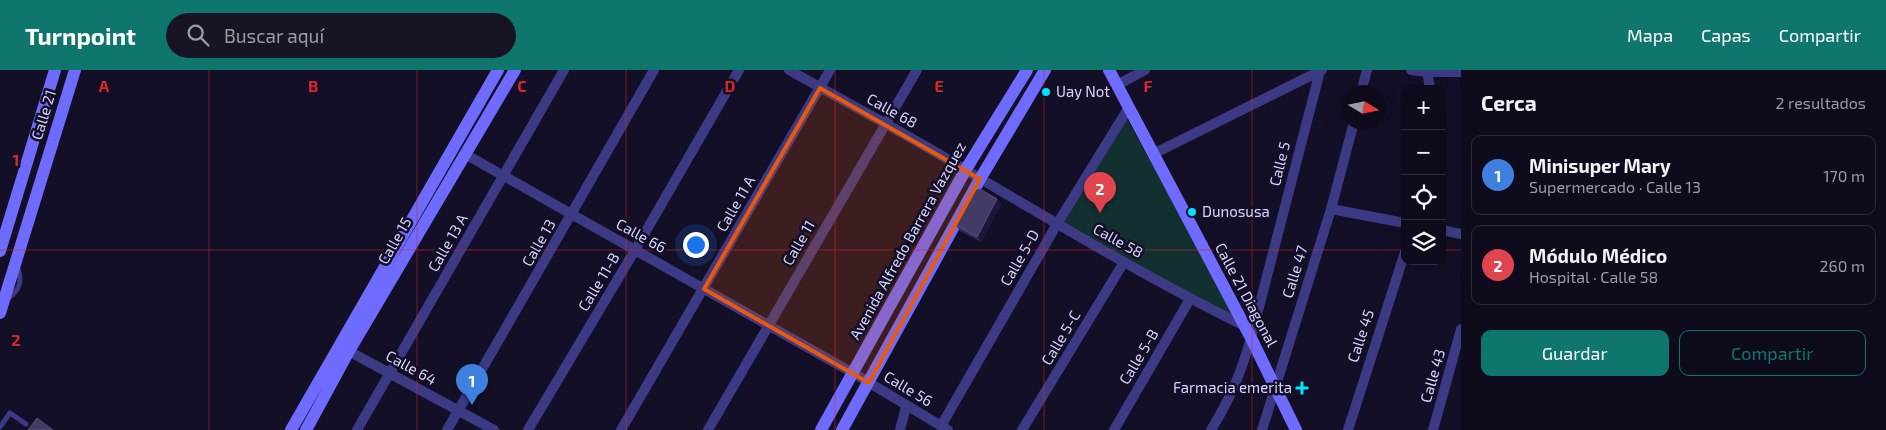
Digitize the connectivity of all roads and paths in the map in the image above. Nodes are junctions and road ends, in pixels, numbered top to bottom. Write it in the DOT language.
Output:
graph roads {
  1 [pos="55,70"];
  2 [pos="75,70"];
  3 [pos="498,70"];
  4 [pos="515,70"];
  5 [pos="564,70"];
  6 [pos="654,70"];
  7 [pos="739,70"];
  8 [pos="788,70"];
  9 [pos="830,70"];
  10 [pos="917,70"];
  11 [pos="1027,70"];
  12 [pos="1045,70"];
  13 [pos="1109,70"];
  14 [pos="1145,70"];
  15 [pos="1367,70"];
  16 [pos="1411,70"];
  17 [pos="1321,71"];
  18 [pos="1427,71"];
  19 [pos="1461,72"];
  20 [pos="1117,85"];
  21 [pos="1364,85"];
  22 [pos="1429,85"];
  23 [pos="820,88"];
  24 [pos="1129,107"];
  25 [pos="884,124"];
  26 [pos="1352,130"];
  27 [pos="465,154"];
  28 [pos="1153,154"];
  29 [pos="966,169"];
  30 [pos="504,176"];
  31 [pos="980,180"];
  32 [pos="19,189"];
  33 [pos="37,195"];
  34 [pos="1331,209"];
  35 [pos="573,214"];
  36 [pos="1401,222"];
  37 [pos="1057,224"];
  38 [pos="1446,231"];
  39 [pos="1461,234"];
  40 [pos="635,250"];
  41 [pos="0,251"];
  42 [pos="1124,262"];
  43 [pos="1401,264"];
  44 [pos="704,289"];
  45 [pos="1190,300"];
  46 [pos="2,308"];
  47 [pos="1243,325"];
  48 [pos="769,326"];
  49 [pos="1461,330"];
  50 [pos="1251,338"];
  51 [pos="344,349"];
  52 [pos="389,373"];
  53 [pos="853,373"];
  54 [pos="869,383"];
  55 [pos="1275,388"];
  56 [pos="906,406"];
  57 [pos="1225,408"];
  58 [pos="458,411"];
  59 [pos="26,424"];
  60 [pos="0,427"];
  61 [pos="945,428"];
  62 [pos="291,430"];
  63 [pos="306,430"];
  64 [pos="357,430"];
  65 [pos="447,430"];
  66 [pos="494,430"];
  67 [pos="528,430"];
  68 [pos="621,430"];
  69 [pos="708,430"];
  70 [pos="821,430"];
  71 [pos="842,430"];
  72 [pos="900,430"];
  73 [pos="1022,430"];
  74 [pos="1114,430"];
  75 [pos="1211,430"];
  76 [pos="1218,430"];
  77 [pos="1262,430"];
  78 [pos="1296,430"];
  79 [pos="1348,430"];
  80 [pos="1433,430"];
  1 -- 32 [label="street, Calle 21"];
  2 -- 33 [label="street, Calle 21"];
  3 -- 51 [label="street, Calle 15"];
  4 -- 27 [label="street, Calle 15"];
  5 -- 30 [label="street, Calle 13 A"];
  6 -- 35 [label="street, Calle 13"];
  7 -- 40 [label="street, Calle 11-B"];
  8 -- 23 [label="street, Calle 68"];
  9 -- 23 [label="street, Calle 11 A"];
  10 -- 25 [label="street, Calle 11"];
  11 -- 29 [label="street, Avenida Alfredo Barrera Vazquez"];
  12 -- 31 [label="street"];
  13 -- 20 [label="street, Calle 21 Diagonal"];
  14 -- 20 [label="street"];
  15 -- 21 [label="street"];
  16 -- 18 [label="street"];
  17 -- 28 [label="street"];
  17 -- 50 [label="street, Calle 5"];
  18 -- 19 [label="street"];
  18 -- 22 [label="street"];
  20 -- 24 [label="street, Calle 21 Diagonal"];
  23 -- 25 [label="street, Calle 68"];
  23 -- 44 [label="street, Calle 11 A"];
  24 -- 28 [label="street, Calle 21 Diagonal"];
  24 -- 37 [label="street, Calle 5-D"];
  25 -- 29 [label="street, Calle 68"];
  25 -- 48 [label="street, Calle 11"];
  26 -- 34 [label="street, Calle 47"];
  27 -- 30 [label="street, Calle 66"];
  27 -- 51 [label="street, Calle 15"];
  28 -- 47 [label="street, Calle 21 Diagonal"];
  29 -- 31 [label="street, Calle 68"];
  29 -- 53 [label="street, Avenida Alfredo Barrera Vazquez"];
  30 -- 35 [label="street, Calle 66"];
  30 -- 52 [label="street, Calle 13 A"];
  31 -- 37 [label="street, Calle 58"];
  31 -- 54 [label="street"];
  32 -- 33 [label="street"];
  32 -- 41 [label="street, Calle 21"];
  33 -- 46 [label="street, Calle 21"];
  34 -- 36 [label="street"];
  34 -- 55 [label="street, Calle 47"];
  35 -- 40 [label="street, Calle 66"];
  35 -- 58 [label="street, Calle 13"];
  37 -- 42 [label="street, Calle 58"];
  37 -- 61 [label="street, Calle 5-D"];
  38 -- 39 [label="street"];
  40 -- 44 [label="street, Calle 66"];
  40 -- 67 [label="street, Calle 11-B"];
  42 -- 45 [label="street, Calle 58"];
  42 -- 73 [label="street, Calle 5-C"];
  43 -- 79 [label="street, Calle 45"];
  44 -- 48 [label="street, Calle 66"];
  44 -- 68 [label="street, Calle 11 A"];
  45 -- 47 [label="street, Calle 58"];
  45 -- 74 [label="street, Calle 5-B"];
  47 -- 50 [label="street, Calle 21 Diagonal"];
  48 -- 53 [label="street, Calle 66"];
  48 -- 69 [label="street, Calle 11"];
  49 -- 80 [label="street, Calle 43"];
  50 -- 55 [label="street, Calle 21 Diagonal"];
  50 -- 57 [label="street, Calle 5"];
  51 -- 52 [label="street, Calle 64"];
  51 -- 62 [label="street, Calle 15"];
  51 -- 63 [label="street, Calle 15"];
  52 -- 58 [label="street, Calle 64"];
  52 -- 64 [label="street, Calle 13 A"];
  53 -- 54 [label="street, Calle 56"];
  53 -- 70 [label="street, Avenida Alfredo Barrera Vazquez"];
  54 -- 56 [label="street, Calle 56"];
  54 -- 71 [label="street"];
  55 -- 77 [label="street, Calle 47"];
  55 -- 78 [label="street, Calle 21 Diagonal"];
  56 -- 61 [label="street, Calle 56"];
  56 -- 72 [label="street"];
  57 -- 75 [label="street, Calle 5"];
  57 -- 76 [label="street, Calle 5"];
  58 -- 65 [label="street, Calle 13"];
  58 -- 66 [label="street, Calle 64"];
  59 -- 60 [label="lane"];
}
